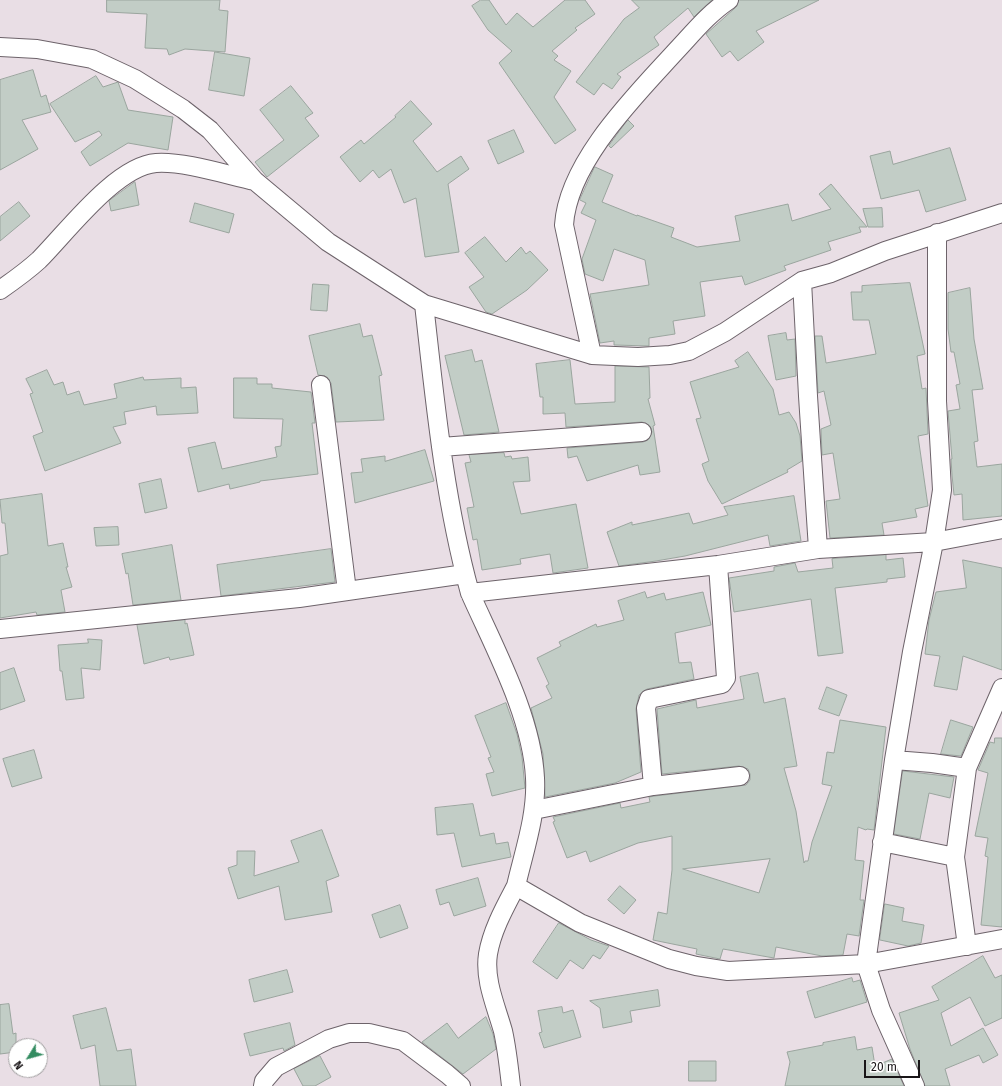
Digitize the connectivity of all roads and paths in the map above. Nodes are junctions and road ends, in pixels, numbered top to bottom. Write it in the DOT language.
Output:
graph roads {
  1 [pos="729,0"];
  2 [pos="0,47"];
  3 [pos="255,181"];
  4 [pos="1002,213"];
  5 [pos="937,233"];
  6 [pos="802,281"];
  7 [pos="0,290"];
  8 [pos="424,304"];
  9 [pos="592,355"];
  10 [pos="321,385"];
  11 [pos="642,432"];
  12 [pos="441,448"];
  13 [pos="1002,528"];
  14 [pos="934,542"];
  15 [pos="818,549"];
  16 [pos="718,565"];
  17 [pos="465,574"];
  18 [pos="347,591"];
  19 [pos="470,593"];
  20 [pos="0,629"];
  21 [pos="1002,688"];
  22 [pos="894,760"];
  23 [pos="967,768"];
  24 [pos="740,776"];
  25 [pos="653,786"];
  26 [pos="534,810"];
  27 [pos="882,842"];
  28 [pos="954,857"];
  29 [pos="516,886"];
  30 [pos="1002,939"];
  31 [pos="967,946"];
  32 [pos="866,964"];
  33 [pos="263,1086"];
  34 [pos="461,1086"];
  35 [pos="511,1086"];
  36 [pos="915,1086"];
  1 -- 9 [label="street"];
  2 -- 3 [label="street"];
  3 -- 7 [label="street"];
  3 -- 8 [label="street"];
  4 -- 5 [label="street"];
  5 -- 6 [label="street"];
  5 -- 14 [label="street"];
  6 -- 9 [label="street"];
  6 -- 15 [label="street"];
  8 -- 9 [label="street"];
  8 -- 12 [label="street"];
  10 -- 18 [label="street"];
  11 -- 12 [label="street"];
  12 -- 17 [label="street"];
  13 -- 14 [label="street"];
  14 -- 15 [label="street"];
  14 -- 22 [label="street"];
  15 -- 16 [label="street"];
  16 -- 19 [label="street"];
  16 -- 25 [label="street"];
  17 -- 18 [label="street"];
  17 -- 19 [label="street"];
  18 -- 20 [label="street"];
  19 -- 26 [label="street"];
  21 -- 23 [label="street"];
  22 -- 23 [label="street"];
  22 -- 27 [label="street"];
  23 -- 28 [label="street"];
  24 -- 25 [label="street"];
  25 -- 26 [label="street"];
  26 -- 29 [label="street"];
  27 -- 28 [label="street"];
  27 -- 32 [label="street"];
  28 -- 31 [label="street"];
  29 -- 32 [label="street"];
  29 -- 35 [label="street"];
  30 -- 31 [label="street"];
  31 -- 32 [label="street"];
  32 -- 36 [label="street"];
  33 -- 34 [label="street"];
}
